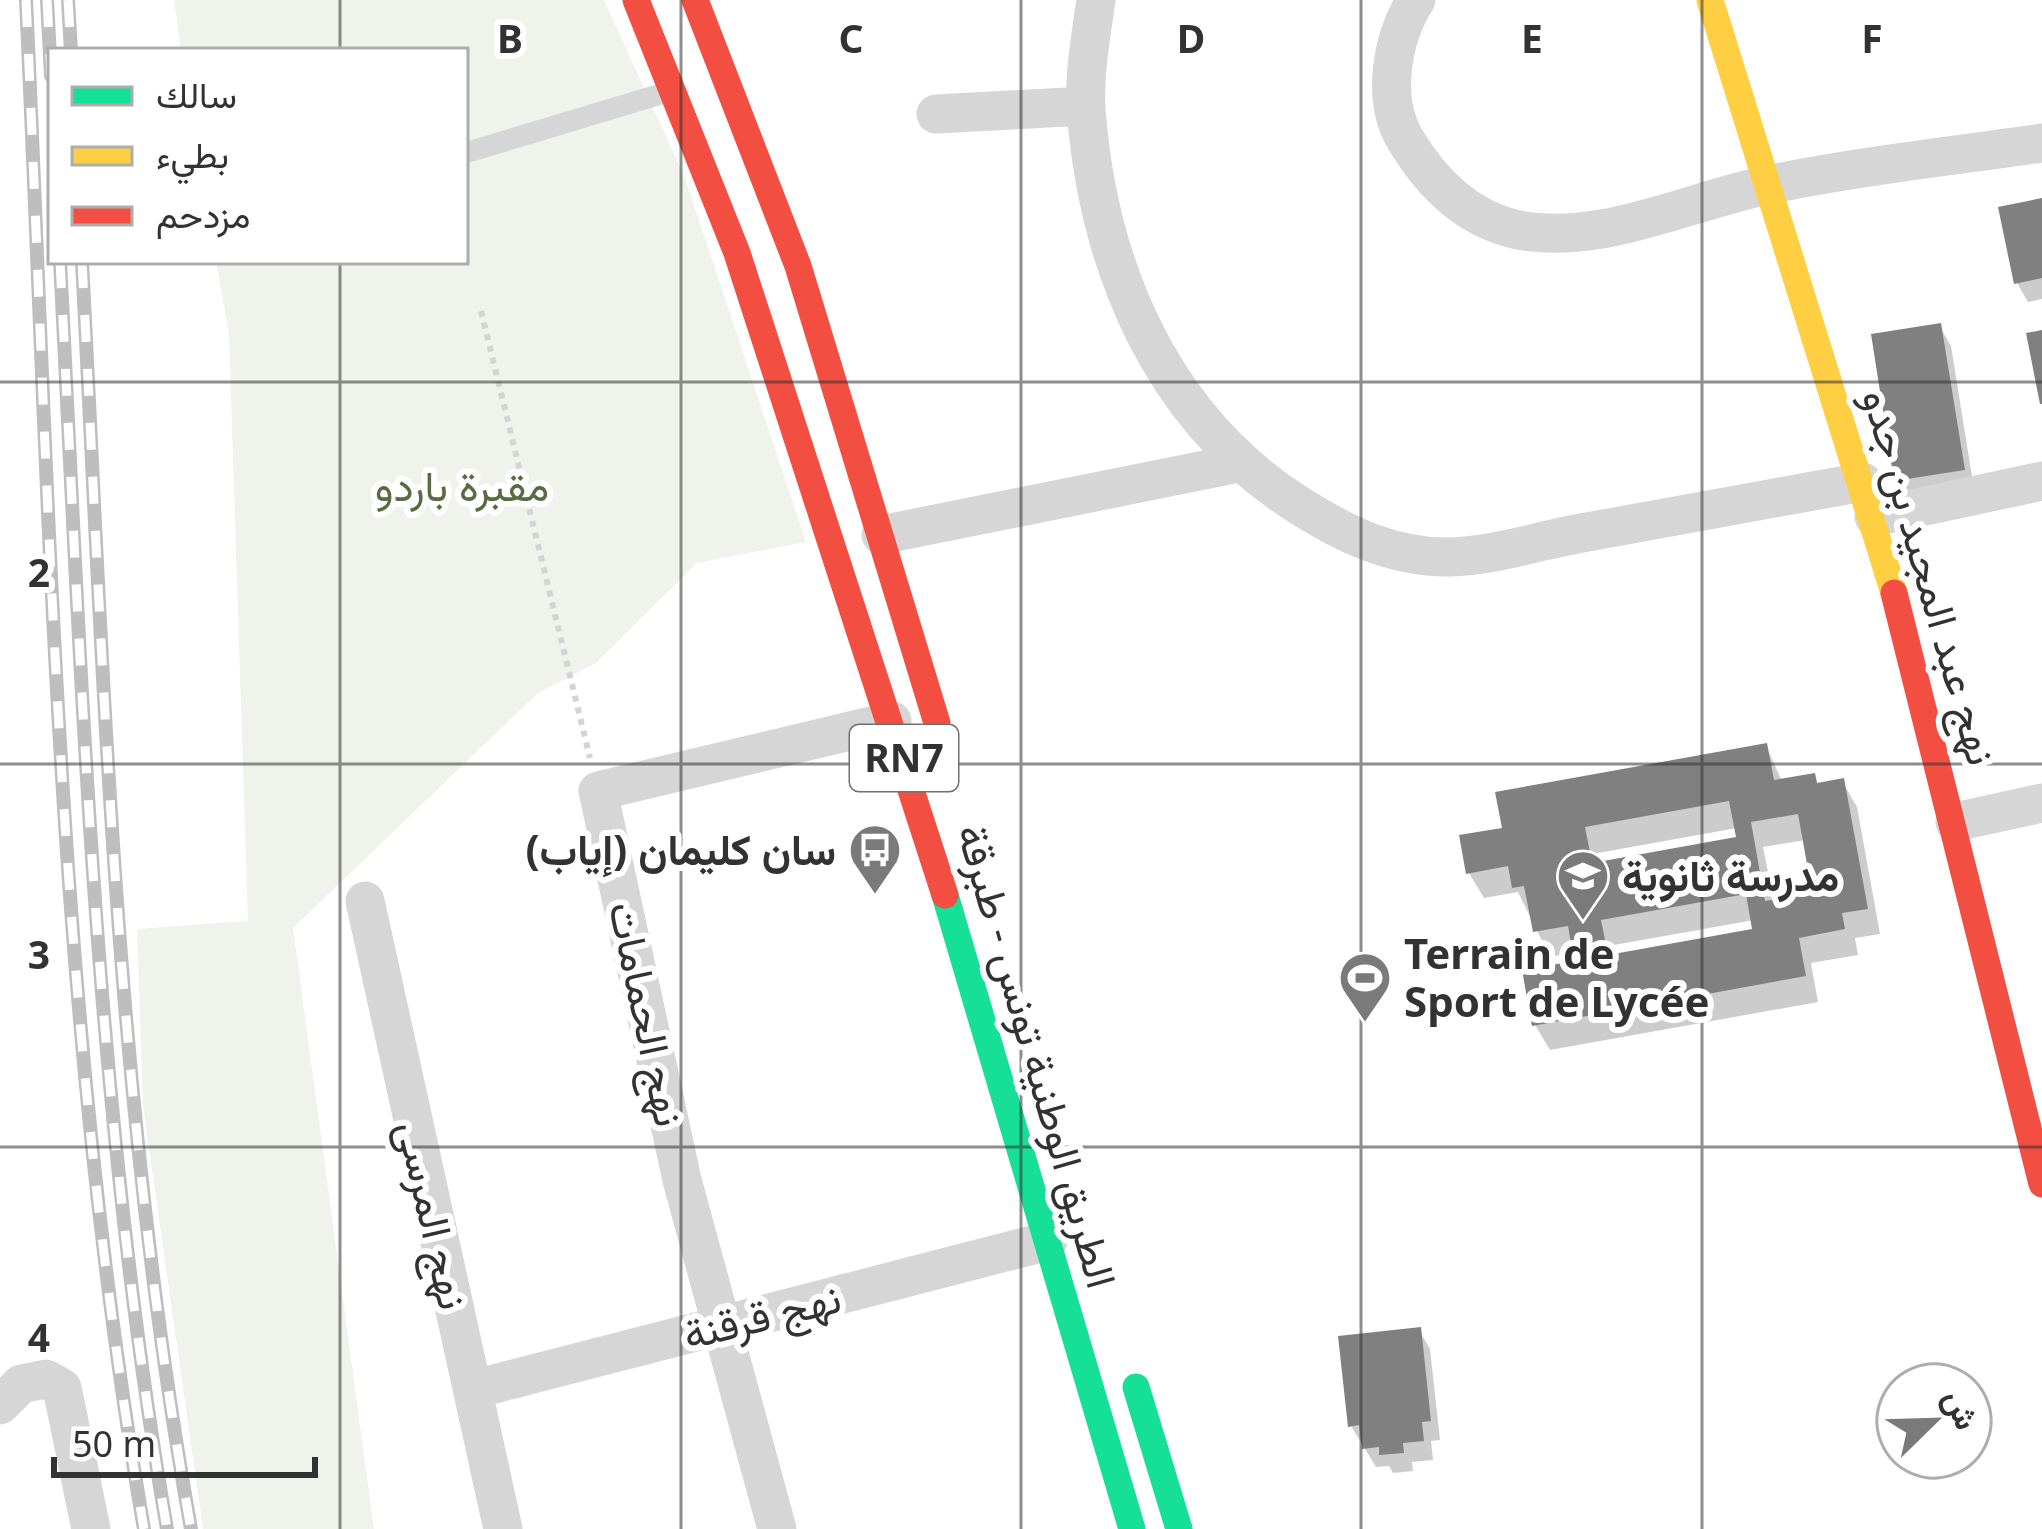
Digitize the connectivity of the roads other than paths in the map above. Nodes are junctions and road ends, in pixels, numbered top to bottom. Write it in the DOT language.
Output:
graph roads {
  1 [pos="636,0"];
  2 [pos="694,0"];
  3 [pos="720,0"];
  4 [pos="1096,0"];
  5 [pos="1417,0"];
  6 [pos="1710,0"];
  7 [pos="678,89"];
  8 [pos="736,92"];
  9 [pos="1086,106"];
  10 [pos="936,115"];
  11 [pos="2042,143"];
  12 [pos="468,152"];
  13 [pos="1771,184"];
  14 [pos="1239,463"];
  15 [pos="2042,482"];
  16 [pos="1869,500"];
  17 [pos="881,535"];
  18 [pos="892,721"];
  19 [pos="948,759"];
  20 [pos="2042,803"];
  21 [pos="1955,822"];
  22 [pos="365,901"];
  23 [pos="2042,1184"];
  24 [pos="1048,1241"];
  25 [pos="723,1326"];
  26 [pos="1130,1369"];
  27 [pos="475,1389"];
  28 [pos="0,1405"];
  29 [pos="91,1529"];
  30 [pos="503,1529"];
  31 [pos="776,1529"];
  32 [pos="1132,1529"];
  33 [pos="1179,1529"];
  1 -- 7 [label="main road, الطريق الوطنية تونس - طبرقة / RN7"];
  2 -- 8 [label="main road, RN7"];
  3 -- 8 [label="street"];
  4 -- 9 [label="street"];
  5 -- 13 [label="street"];
  6 -- 13 [label="main road, نهج عبد المجيد بن جدو"];
  7 -- 12 [label="lane"];
  7 -- 18 [label="main road, الطريق الوطنية تونس - طبرقة / RN7"];
  8 -- 17 [label="main road, RN7"];
  9 -- 10 [label="street"];
  9 -- 14 [label="street"];
  11 -- 13 [label="street"];
  13 -- 16 [label="main road, نهج عبد المجيد بن جدو"];
  14 -- 16 [label="street"];
  14 -- 17 [label="street"];
  15 -- 16 [label="street"];
  16 -- 21 [label="main road, نهج عبد المجيد بن جدو"];
  17 -- 19 [label="main road, RN7"];
  18 -- 24 [label="main road, الطريق الوطنية تونس - طبرقة / RN7"];
  18 -- 25 [label="street, نهج الحمامات"];
  20 -- 21 [label="street"];
  21 -- 23 [label="main road, نهج عبد المجيد بن جدو"];
  22 -- 27 [label="street, نهج المرسى"];
  24 -- 25 [label="street, نهج قرقنة"];
  24 -- 32 [label="main road, الطريق الوطنية تونس - طبرقة / RN7"];
  25 -- 27 [label="street, نهج قرقنة"];
  25 -- 31 [label="street, نهج الحمامات"];
  26 -- 33 [label="main road"];
  27 -- 30 [label="street, نهج المرسى"];
  28 -- 29 [label="street"];
}
